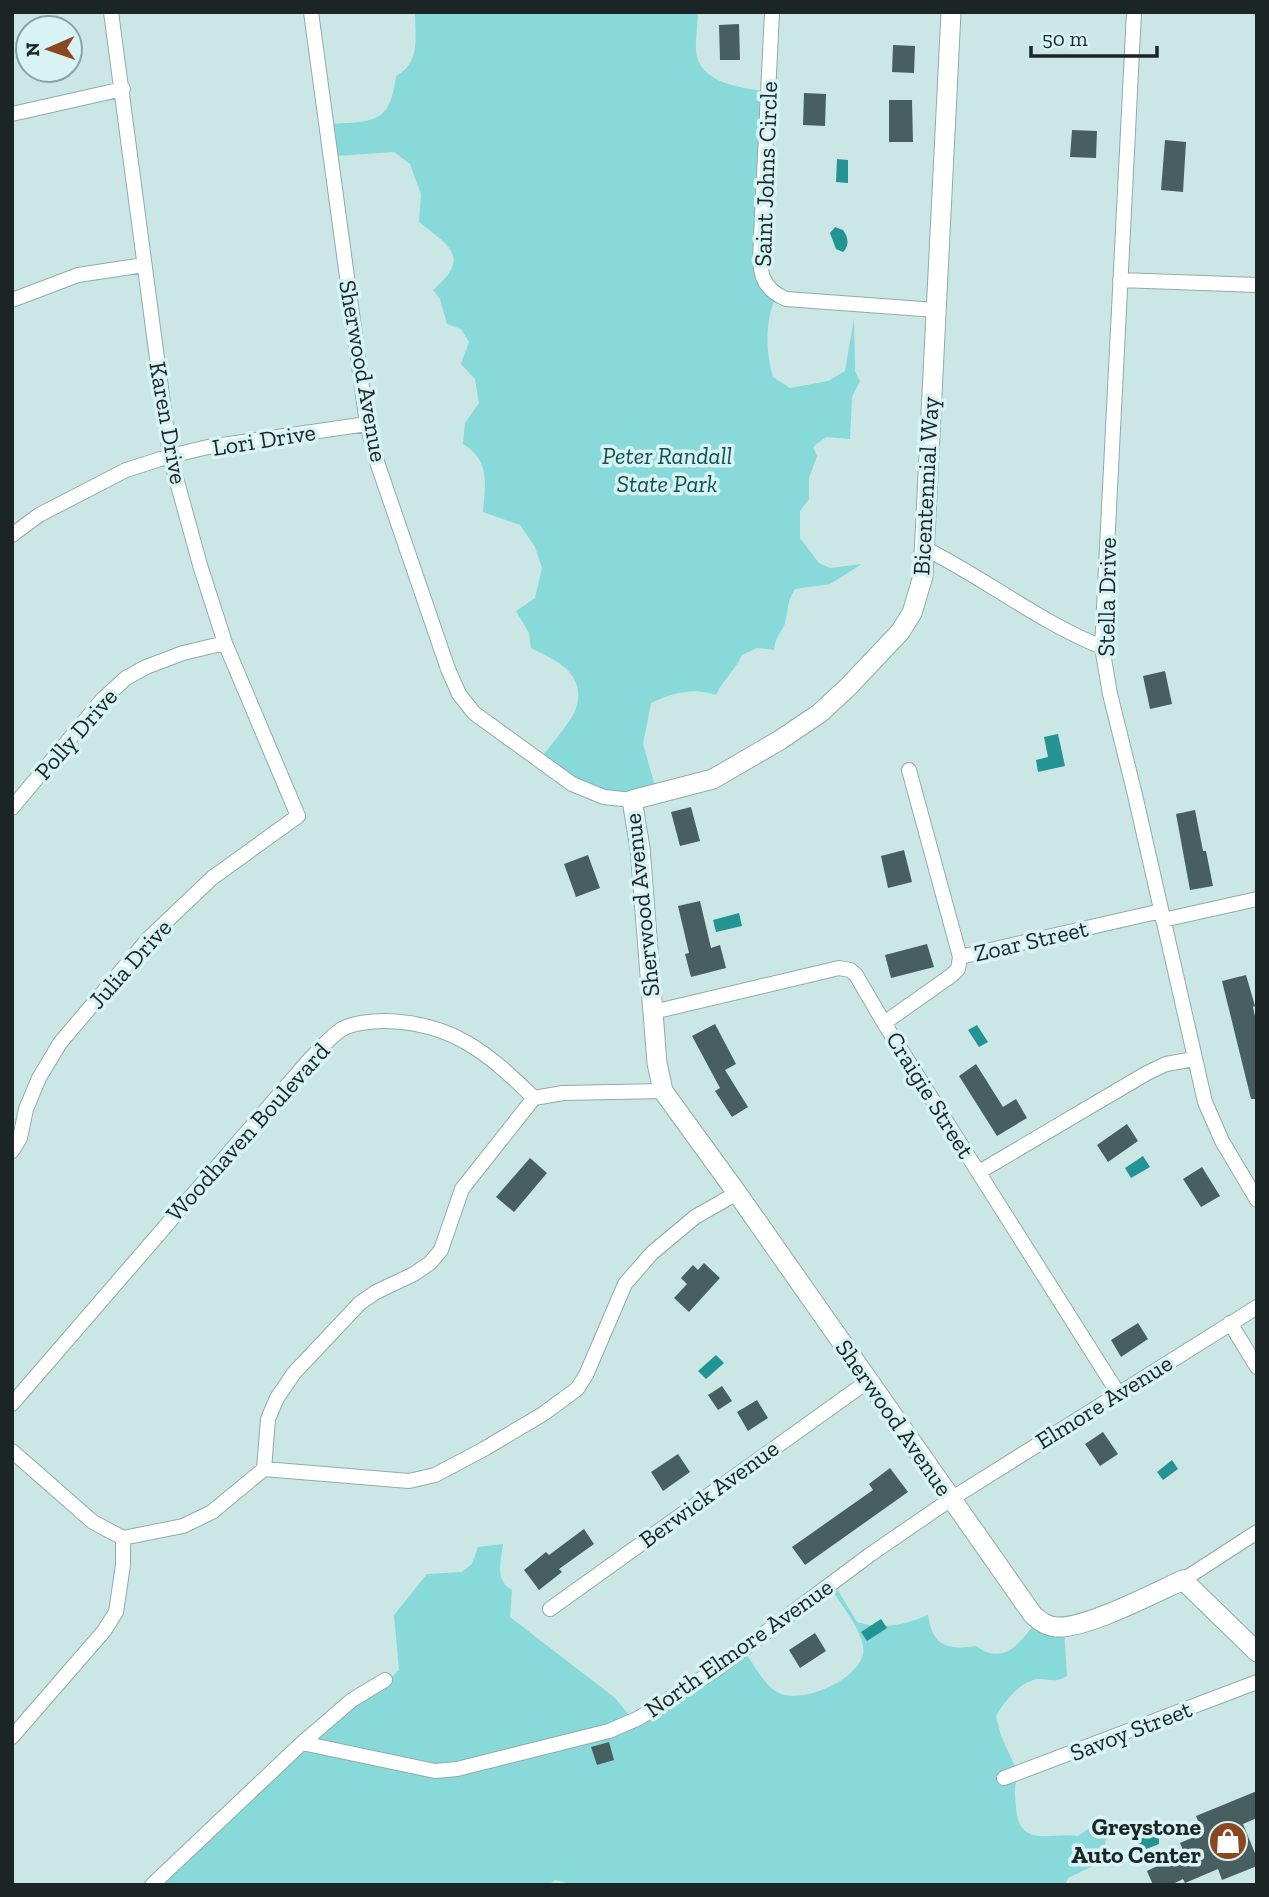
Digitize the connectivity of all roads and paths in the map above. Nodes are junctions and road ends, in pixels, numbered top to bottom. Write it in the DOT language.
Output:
graph roads {
  1 [pos="111,12"];
  2 [pos="311,12"];
  3 [pos="772,12"];
  4 [pos="951,12"];
  5 [pos="1133,12"];
  6 [pos="122,89"];
  7 [pos="12,114"];
  8 [pos="144,265"];
  9 [pos="1120,280"];
  10 [pos="1257,285"];
  11 [pos="12,300"];
  12 [pos="936,310"];
  13 [pos="367,424"];
  14 [pos="170,456"];
  15 [pos="12,535"];
  16 [pos="924,548"];
  17 [pos="225,643"];
  18 [pos="1102,647"];
  19 [pos="909,770"];
  20 [pos="632,800"];
  21 [pos="12,808"];
  22 [pos="298,816"];
  23 [pos="1257,899"];
  24 [pos="1162,916"];
  25 [pos="960,957"];
  26 [pos="653,1012"];
  27 [pos="884,1023"];
  28 [pos="1194,1059"];
  29 [pos="663,1091"];
  30 [pos="534,1098"];
  31 [pos="12,1151"];
  32 [pos="979,1172"];
  33 [pos="737,1192"];
  34 [pos="1257,1200"];
  35 [pos="1257,1307"];
  36 [pos="1230,1323"];
  37 [pos="1257,1367"];
  38 [pos="868,1381"];
  39 [pos="1118,1393"];
  40 [pos="12,1404"];
  41 [pos="12,1451"];
  42 [pos="264,1469"];
  43 [pos="951,1499"];
  44 [pos="1257,1532"];
  45 [pos="123,1538"];
  46 [pos="1183,1580"];
  47 [pos="550,1609"];
  48 [pos="1257,1652"];
  49 [pos="385,1680"];
  50 [pos="1257,1682"];
  51 [pos="12,1737"];
  52 [pos="302,1744"];
  53 [pos="1004,1778"];
  54 [pos="152,1885"];
  1 -- 6 [label="street, Karen Drive"];
  2 -- 13 [label="street, Sherwood Avenue"];
  3 -- 12 [label="street, Saint Johns Circle"];
  4 -- 12 [label="street, Bicentennial Way"];
  5 -- 9 [label="street, Stella Drive"];
  6 -- 7 [label="street"];
  6 -- 8 [label="street, Karen Drive"];
  8 -- 11 [label="street"];
  8 -- 14 [label="street, Karen Drive"];
  9 -- 10 [label="street"];
  9 -- 18 [label="street, Stella Drive"];
  12 -- 16 [label="street, Bicentennial Way"];
  13 -- 14 [label="street, Lori Drive"];
  13 -- 20 [label="street, Sherwood Avenue"];
  14 -- 15 [label="street, Lori Drive"];
  14 -- 17 [label="street, Karen Drive"];
  16 -- 18 [label="street"];
  16 -- 20 [label="street, Bicentennial Way"];
  17 -- 21 [label="street, Polly Drive"];
  17 -- 22 [label="street, Karen Drive"];
  18 -- 24 [label="street, Stella Drive"];
  19 -- 25 [label="street"];
  20 -- 26 [label="street, Sherwood Avenue"];
  22 -- 31 [label="street, Julia Drive"];
  23 -- 24 [label="street, Zoar Street"];
  24 -- 25 [label="street, Zoar Street"];
  24 -- 28 [label="street, Stella Drive"];
  25 -- 27 [label="street, Zoar Street"];
  26 -- 27 [label="street, Craigie Street"];
  26 -- 29 [label="street, Sherwood Avenue"];
  27 -- 32 [label="street, Craigie Street"];
  28 -- 32 [label="street"];
  28 -- 34 [label="street, Stella Drive"];
  29 -- 30 [label="street"];
  29 -- 33 [label="street, Sherwood Avenue"];
  30 -- 40 [label="street, Woodhaven Boulevard"];
  30 -- 42 [label="street"];
  32 -- 39 [label="street, Craigie Street"];
  33 -- 38 [label="street, Sherwood Avenue"];
  33 -- 42 [label="street"];
  35 -- 36 [label="street, Elmore Avenue"];
  36 -- 37 [label="street"];
  36 -- 39 [label="street, Elmore Avenue"];
  38 -- 43 [label="street, Sherwood Avenue"];
  38 -- 47 [label="street, Berwick Avenue"];
  39 -- 43 [label="street, Elmore Avenue"];
  41 -- 45 [label="street"];
  42 -- 45 [label="street"];
  43 -- 46 [label="street, Sherwood Avenue"];
  43 -- 52 [label="street, North Elmore Avenue"];
  44 -- 46 [label="street"];
  45 -- 51 [label="street"];
  46 -- 48 [label="street"];
  49 -- 52 [label="street"];
  50 -- 53 [label="street, Savoy Street"];
  52 -- 54 [label="street"];
}
